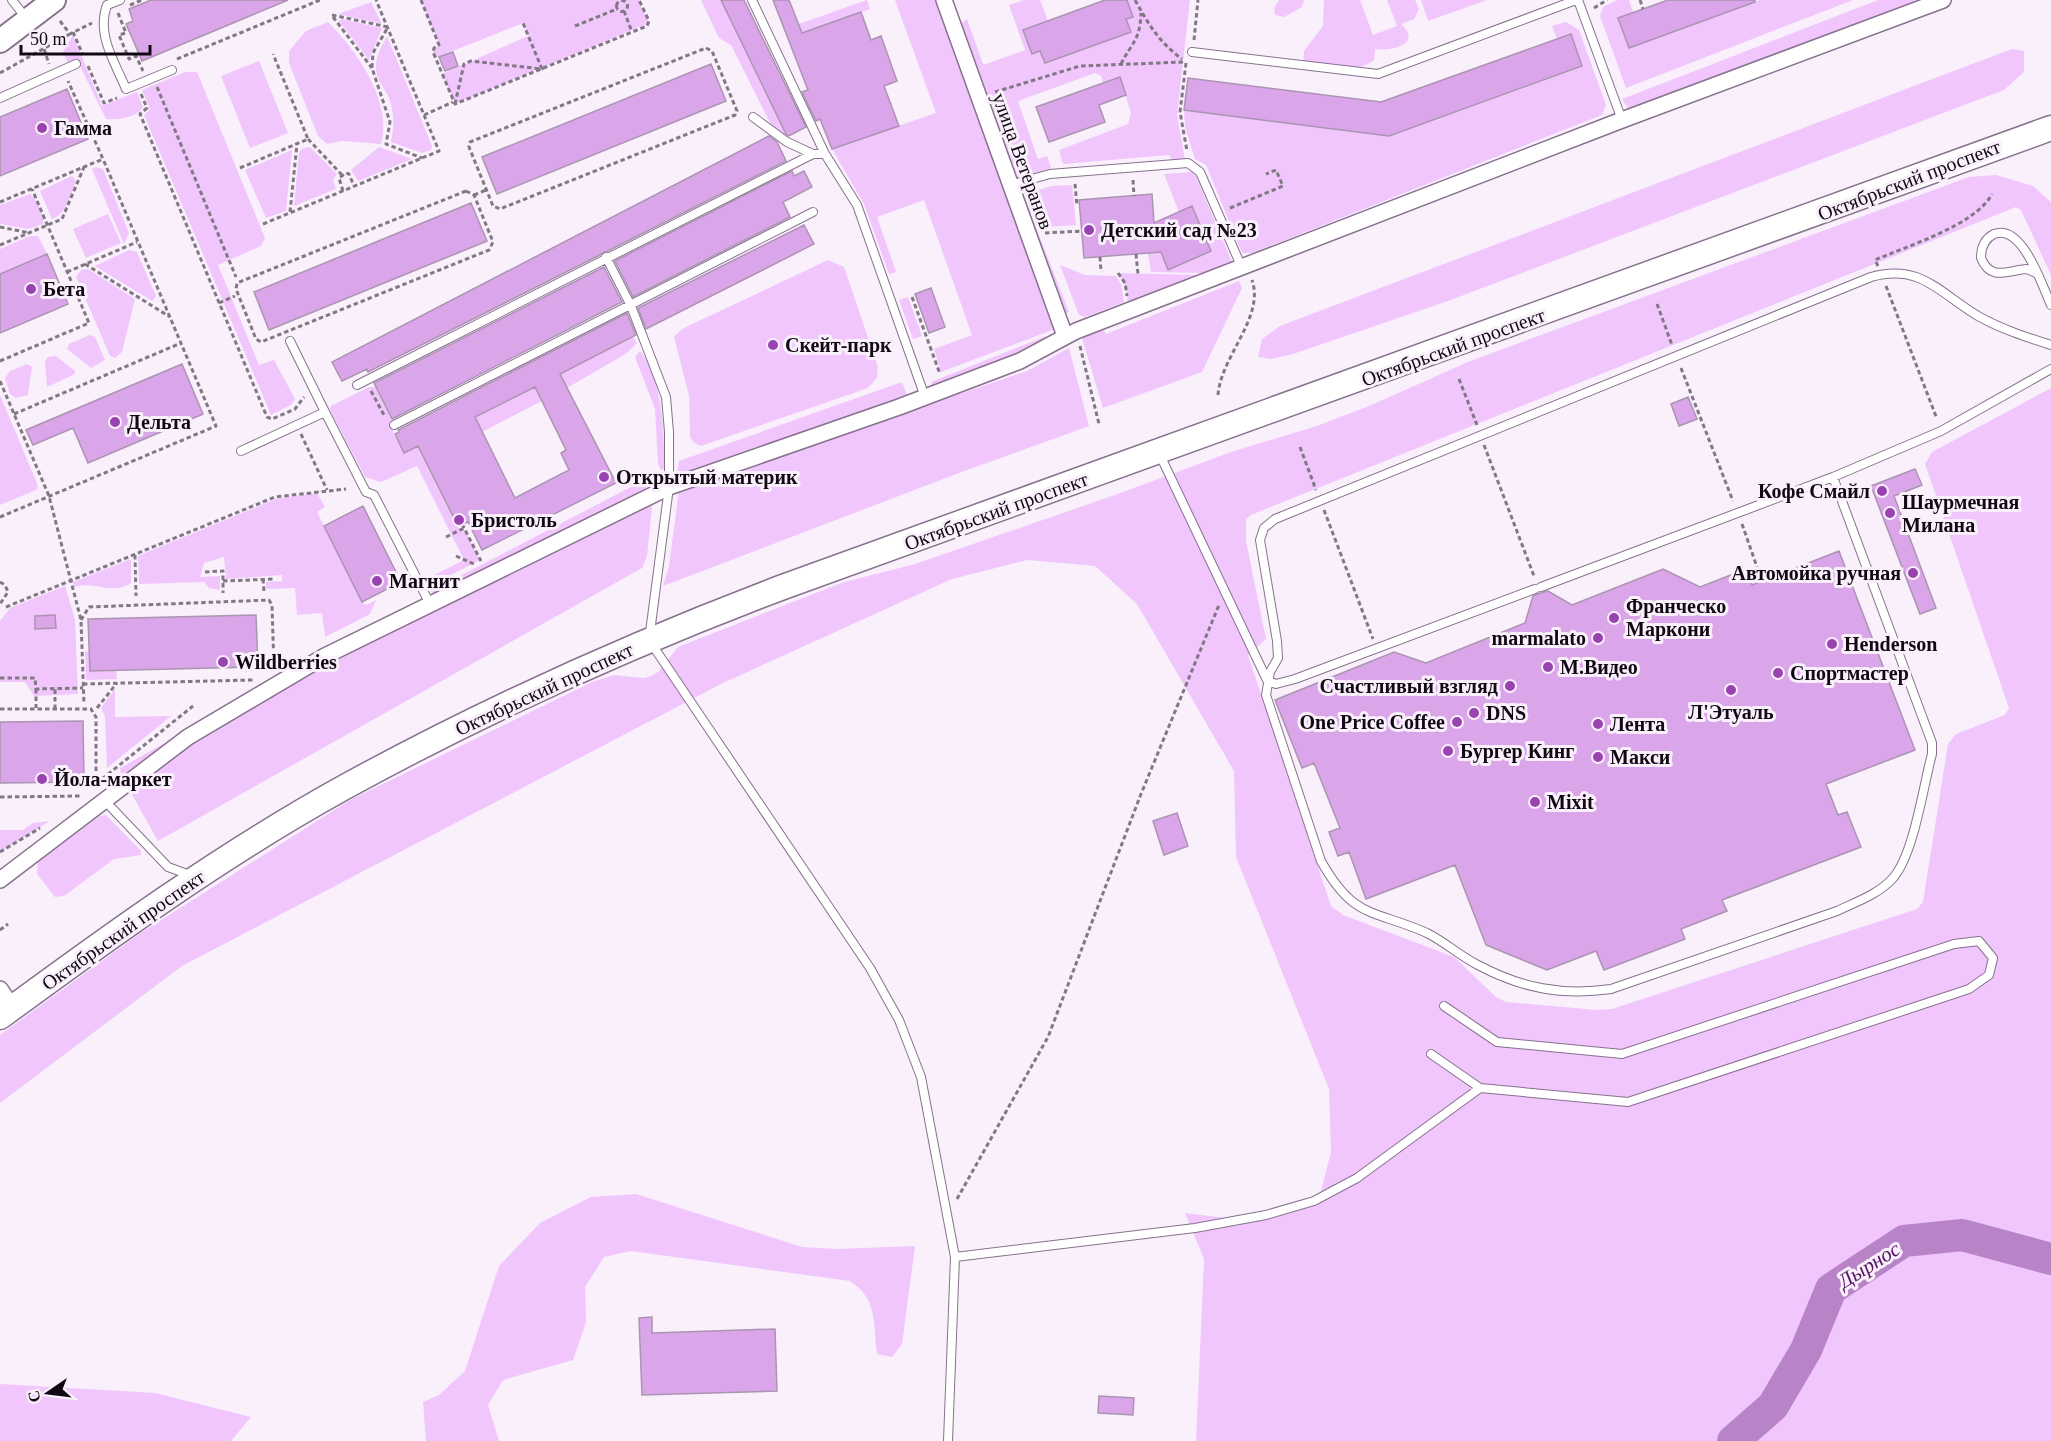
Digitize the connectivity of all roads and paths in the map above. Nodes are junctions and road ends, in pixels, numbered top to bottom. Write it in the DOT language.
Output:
graph roads {
  1 [pos="12,0"];
  2 [pos="142,0"];
  3 [pos="320,0"];
  4 [pos="376,0"];
  5 [pos="421,0"];
  6 [pos="622,0"];
  7 [pos="639,0"];
  8 [pos="752,0"];
  9 [pos="944,0"];
  10 [pos="1136,0"];
  11 [pos="1198,0"];
  12 [pos="1577,0"];
  13 [pos="1640,0"];
  14 [pos="1943,0"];
  15 [pos="105,3"];
  16 [pos="122,5"];
  17 [pos="55,8"];
  18 [pos="617,9"];
  19 [pos="1643,9"];
  20 [pos="624,11"];
  21 [pos="1141,11"];
  22 [pos="102,19"];
  23 [pos="28,20"];
  24 [pos="523,23"];
  25 [pos="575,26"];
  26 [pos="388,27"];
  27 [pos="632,32"];
  28 [pos="70,34"];
  29 [pos="0,40"];
  30 [pos="1192,52"];
  31 [pos="273,54"];
  32 [pos="1186,62"];
  33 [pos="76,64"];
  34 [pos="1121,64"];
  35 [pos="171,66"];
  36 [pos="372,68"];
  37 [pos="542,69"];
  38 [pos="148,71"];
  39 [pos="0,73"];
  40 [pos="64,80"];
  41 [pos="155,82"];
  42 [pos="139,88"];
  43 [pos="995,92"];
  44 [pos="0,98"];
  45 [pos="454,103"];
  46 [pos="424,115"];
  47 [pos="753,117"];
  48 [pos="1622,120"];
  49 [pos="2051,128"];
  50 [pos="308,139"];
  51 [pos="297,144"];
  52 [pos="813,154"];
  53 [pos="825,154"];
  54 [pos="422,158"];
  55 [pos="103,159"];
  56 [pos="1188,163"];
  57 [pos="84,167"];
  58 [pos="240,168"];
  59 [pos="1266,174"];
  60 [pos="342,175"];
  61 [pos="1133,175"];
  62 [pos="1075,180"];
  63 [pos="354,186"];
  64 [pos="1009,186"];
  65 [pos="32,189"];
  66 [pos="486,189"];
  67 [pos="343,190"];
  68 [pos="1992,194"];
  69 [pos="474,195"];
  70 [pos="1134,196"];
  71 [pos="0,202"];
  72 [pos="1077,206"];
  73 [pos="290,212"];
  74 [pos="813,212"];
  75 [pos="1218,213"];
  76 [pos="263,224"];
  77 [pos="48,225"];
  78 [pos="0,227"];
  79 [pos="1082,231"];
  80 [pos="30,233"];
  81 [pos="1045,233"];
  82 [pos="138,242"];
  83 [pos="0,245"];
  84 [pos="1136,254"];
  85 [pos="606,257"];
  86 [pos="1100,257"];
  87 [pos="85,264"];
  88 [pos="1242,268"];
  89 [pos="67,272"];
  90 [pos="1101,272"];
  91 [pos="1118,273"];
  92 [pos="1138,273"];
  93 [pos="2036,273"];
  94 [pos="1881,274"];
  95 [pos="236,277"];
  96 [pos="234,297"];
  97 [pos="912,297"];
  98 [pos="219,303"];
  99 [pos="1128,304"];
  100 [pos="1657,304"];
  101 [pos="2051,305"];
  102 [pos="631,306"];
  103 [pos="170,317"];
  104 [pos="1071,336"];
  105 [pos="290,341"];
  106 [pos="181,343"];
  107 [pos="2051,345"];
  108 [pos="1676,356"];
  109 [pos="0,361"];
  110 [pos="2051,369"];
  111 [pos="940,376"];
  112 [pos="1459,379"];
  113 [pos="365,380"];
  114 [pos="0,381"];
  115 [pos="357,385"];
  116 [pos="1218,395"];
  117 [pos="306,396"];
  118 [pos="925,398"];
  119 [pos="290,411"];
  120 [pos="326,412"];
  121 [pos="14,414"];
  122 [pos="394,424"];
  123 [pos="1099,424"];
  124 [pos="297,425"];
  125 [pos="1941,431"];
  126 [pos="1480,436"];
  127 [pos="1300,447"];
  128 [pos="241,451"];
  129 [pos="1159,453"];
  130 [pos="1833,477"];
  131 [pos="669,487"];
  132 [pos="345,489"];
  133 [pos="327,490"];
  134 [pos="49,496"];
  135 [pos="1320,501"];
  136 [pos="1737,513"];
  137 [pos="0,517"];
  138 [pos="446,537"];
  139 [pos="135,555"];
  140 [pos="456,556"];
  141 [pos="482,563"];
  142 [pos="477,566"];
  143 [pos="1757,567"];
  144 [pos="205,572"];
  145 [pos="263,579"];
  146 [pos="275,579"];
  147 [pos="70,581"];
  148 [pos="223,581"];
  149 [pos="0,582"];
  150 [pos="1538,587"];
  151 [pos="264,592"];
  152 [pos="223,593"];
  153 [pos="136,596"];
  154 [pos="0,604"];
  155 [pos="430,604"];
  156 [pos="1219,604"];
  157 [pos="6,607"];
  158 [pos="81,620"];
  159 [pos="649,640"];
  160 [pos="1377,647"];
  161 [pos="274,674"];
  162 [pos="0,678"];
  163 [pos="255,680"];
  164 [pos="1268,681"];
  165 [pos="117,683"];
  166 [pos="83,686"];
  167 [pos="55,688"];
  168 [pos="36,689"];
  169 [pos="84,704"];
  170 [pos="193,706"];
  171 [pos="98,708"];
  172 [pos="0,709"];
  173 [pos="36,709"];
  174 [pos="55,709"];
  175 [pos="102,778"];
  176 [pos="88,796"];
  177 [pos="0,797"];
  178 [pos="100,797"];
  179 [pos="40,827"];
  180 [pos="0,852"];
  181 [pos="203,874"];
  182 [pos="0,880"];
  183 [pos="8,924"];
  184 [pos="0,930"];
  185 [pos="4,1005"];
  186 [pos="1444,1006"];
  187 [pos="1431,1054"];
  188 [pos="1480,1088"];
  189 [pos="948,1216"];
  190 [pos="955,1257"];
  191 [pos="948,1441"];
  1 -- 23 [label="lane"];
  2 -- 16 [label="path"];
  3 -- 35 [label="path"];
  4 -- 26 [label="path"];
  5 -- 45 [label="path"];
  6 -- 18 [label="path"];
  6 -- 20 [label="path"];
  7 -- 27 [label="path"];
  8 -- 53 [label="lane"];
  9 -- 64 [label="street, улица Ветеранов"];
  10 -- 21 [label="path"];
  11 -- 30 [label="path"];
  12 -- 30 [label="lane"];
  12 -- 48 [label="lane"];
  13 -- 19 [label="path"];
  14 -- 48 [label="street"];
  15 -- 16 [label="lane"];
  15 -- 22 [label="lane"];
  16 -- 38 [label="path"];
  17 -- 23 [label="street"];
  17 -- 28 [label="path"];
  18 -- 20 [label="path"];
  18 -- 25 [label="path"];
  20 -- 27 [label="path"];
  21 -- 32 [label="path"];
  21 -- 34 [label="path"];
  22 -- 28 [label="path"];
  22 -- 35 [label="lane"];
  23 -- 29 [label="street"];
  24 -- 37 [label="path"];
  26 -- 36 [label="path"];
  26 -- 36 [label="path"];
  26 -- 46 [label="path"];
  27 -- 37 [label="path"];
  28 -- 39 [label="path"];
  31 -- 50 [label="path"];
  32 -- 34 [label="path"];
  32 -- 56 [label="path"];
  33 -- 44 [label="lane"];
  34 -- 43 [label="path"];
  36 -- 54 [label="path"];
  37 -- 45 [label="path"];
  37 -- 45 [label="path"];
  40 -- 55 [label="path"];
  41 -- 95 [label="path"];
  42 -- 98 [label="path"];
  45 -- 46 [label="path"];
  46 -- 54 [label="path"];
  47 -- 52 [label="lane"];
  48 -- 88 [label="street"];
  49 -- 129 [label="main road, Октябрьский проспект"];
  50 -- 51 [label="path"];
  50 -- 60 [label="path"];
  51 -- 58 [label="path"];
  51 -- 73 [label="path"];
  52 -- 53 [label="lane"];
  52 -- 85 [label="lane"];
  53 -- 118 [label="lane"];
  54 -- 63 [label="path"];
  55 -- 57 [label="path"];
  55 -- 82 [label="path"];
  56 -- 64 [label="lane"];
  56 -- 75 [label="lane"];
  57 -- 65 [label="path"];
  57 -- 77 [label="path"];
  59 -- 75 [label="path"];
  60 -- 63 [label="path"];
  60 -- 67 [label="path"];
  61 -- 70 [label="path"];
  62 -- 72 [label="path"];
  63 -- 67 [label="path"];
  64 -- 104 [label="street, улица Ветеранов"];
  65 -- 71 [label="path"];
  65 -- 77 [label="path"];
  66 -- 66 [label="path"];
  66 -- 69 [label="path"];
  67 -- 73 [label="path"];
  68 -- 94 [label="path"];
  69 -- 69 [label="path"];
  73 -- 76 [label="path"];
  74 -- 102 [label="lane"];
  75 -- 88 [label="lane"];
  77 -- 80 [label="path"];
  77 -- 89 [label="path"];
  78 -- 80 [label="path"];
  79 -- 81 [label="path"];
  80 -- 83 [label="path"];
  82 -- 87 [label="path"];
  82 -- 103 [label="path"];
  84 -- 92 [label="path"];
  85 -- 102 [label="lane"];
  85 -- 113 [label="lane"];
  86 -- 90 [label="path"];
  87 -- 89 [label="path"];
  87 -- 103 [label="path"];
  88 -- 104 [label="street"];
  88 -- 116 [label="path"];
  89 -- 109 [label="path"];
  91 -- 99 [label="path"];
  93 -- 93 [label="lane"];
  93 -- 101 [label="lane"];
  94 -- 107 [label="lane"];
  94 -- 108 [label="lane"];
  94 -- 125 [label="path"];
  96 -- 98 [label="path"];
  97 -- 111 [label="path"];
  98 -- 119 [label="path"];
  100 -- 108 [label="path"];
  102 -- 122 [label="lane"];
  102 -- 131 [label="lane"];
  103 -- 106 [label="path"];
  104 -- 118 [label="street"];
  104 -- 123 [label="path"];
  105 -- 120 [label="lane"];
  106 -- 121 [label="path"];
  106 -- 134 [label="path"];
  108 -- 126 [label="lane"];
  108 -- 136 [label="path"];
  110 -- 125 [label="lane"];
  112 -- 126 [label="path"];
  113 -- 115 [label="lane"];
  113 -- 122 [label="path"];
  114 -- 121 [label="path"];
  117 -- 119 [label="path"];
  118 -- 131 [label="street"];
  119 -- 124 [label="path"];
  120 -- 124 [label="lane"];
  120 -- 155 [label="lane"];
  121 -- 134 [label="path"];
  124 -- 128 [label="lane"];
  124 -- 133 [label="path"];
  125 -- 130 [label="lane"];
  126 -- 135 [label="lane"];
  126 -- 150 [label="path"];
  127 -- 135 [label="path"];
  129 -- 159 [label="main road, Октябрьский проспект"];
  129 -- 164 [label="lane"];
  130 -- 136 [label="lane"];
  130 -- 164 [label="lane"];
  131 -- 155 [label="street"];
  131 -- 159 [label="lane"];
  132 -- 133 [label="path"];
  133 -- 139 [label="path"];
  134 -- 137 [label="path"];
  134 -- 147 [label="path"];
  135 -- 160 [label="path"];
  135 -- 164 [label="lane"];
  136 -- 143 [label="path"];
  136 -- 150 [label="lane"];
  138 -- 141 [label="path"];
  139 -- 147 [label="path"];
  139 -- 153 [label="path"];
  140 -- 142 [label="path"];
  144 -- 148 [label="path"];
  145 -- 146 [label="path"];
  145 -- 148 [label="path"];
  145 -- 151 [label="path"];
  147 -- 157 [label="path"];
  147 -- 158 [label="path"];
  148 -- 152 [label="path"];
  149 -- 154 [label="path"];
  150 -- 160 [label="lane"];
  155 -- 178 [label="street"];
  156 -- 189 [label="path"];
  158 -- 161 [label="path"];
  158 -- 166 [label="path"];
  159 -- 181 [label="main road, Октябрьский проспект"];
  159 -- 189 [label="lane"];
  160 -- 164 [label="lane"];
  162 -- 168 [label="path"];
  163 -- 165 [label="path"];
  165 -- 166 [label="path"];
  165 -- 171 [label="path"];
  166 -- 167 [label="path"];
  166 -- 169 [label="path"];
  167 -- 168 [label="path"];
  167 -- 174 [label="path"];
  168 -- 173 [label="path"];
  170 -- 175 [label="path"];
  172 -- 173 [label="path"];
  173 -- 174 [label="path"];
  174 -- 178 [label="path"];
  176 -- 177 [label="path"];
  178 -- 181 [label="lane"];
  178 -- 182 [label="street"];
  179 -- 180 [label="path"];
  181 -- 185 [label="main road, Октябрьский проспект"];
  183 -- 184 [label="path"];
  186 -- 188 [label="lane"];
  187 -- 188 [label="lane"];
  188 -- 190 [label="lane"];
  189 -- 190 [label="lane"];
  190 -- 191 [label="lane"];
}
